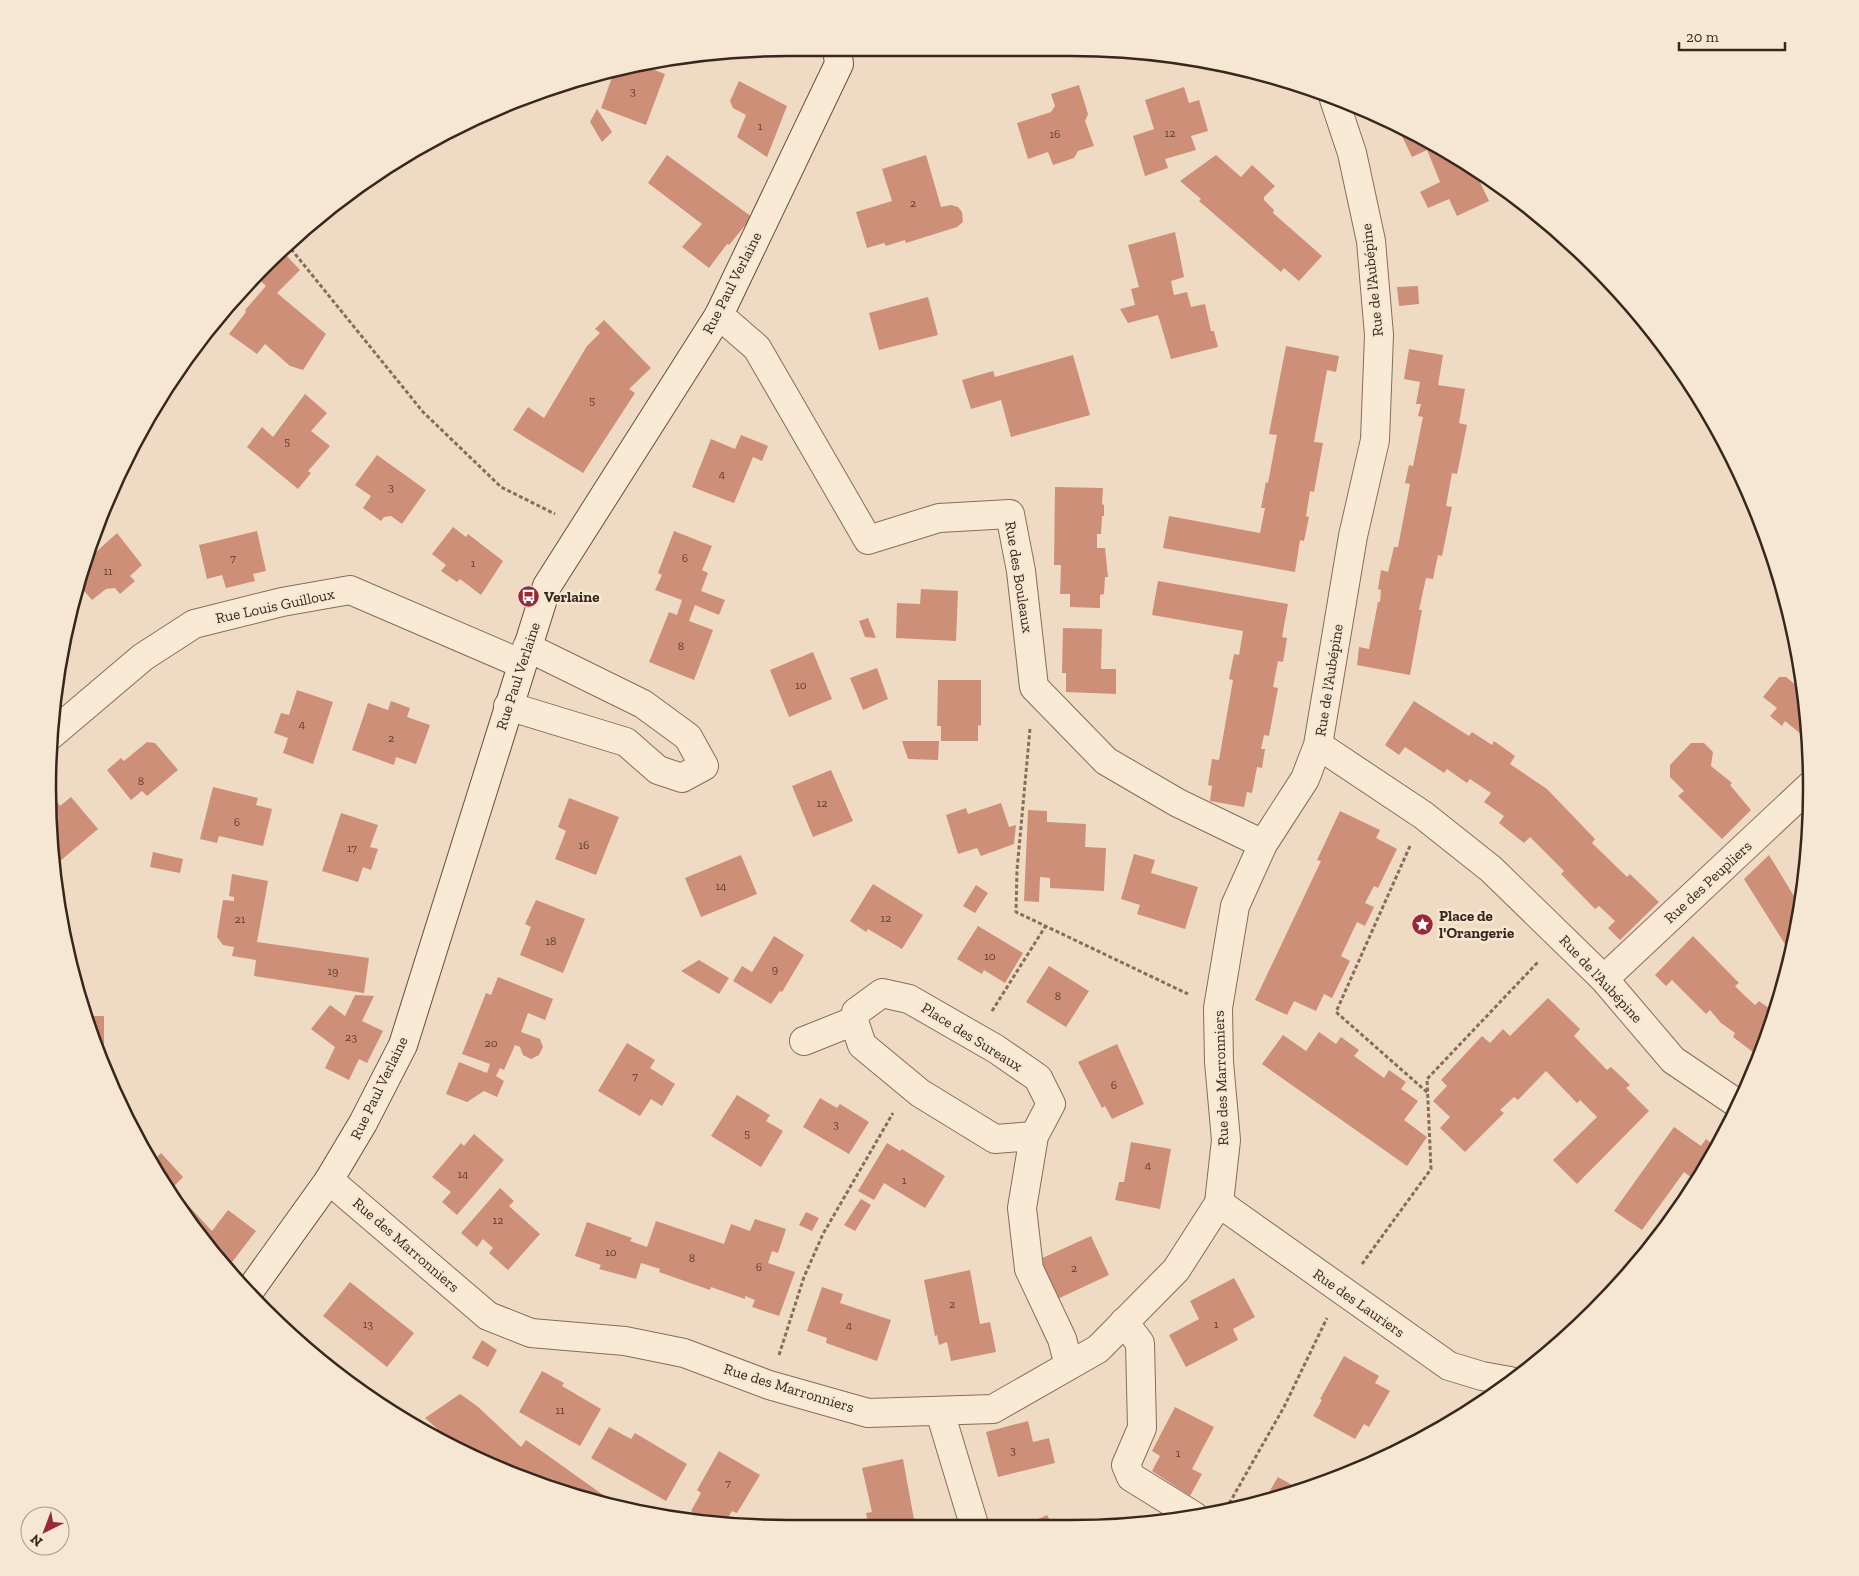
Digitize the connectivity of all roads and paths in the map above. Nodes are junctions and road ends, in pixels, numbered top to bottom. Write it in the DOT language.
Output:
graph roads {
  1 [pos="838,56"];
  2 [pos="1337,107"];
  3 [pos="292,251"];
  4 [pos="719,315"];
  5 [pos="584,528"];
  6 [pos="525,655"];
  7 [pos="1034,687"];
  8 [pos="508,706"];
  9 [pos="59,727"];
  10 [pos="1318,745"];
  11 [pos="1803,793"];
  12 [pos="1423,816"];
  13 [pos="1263,844"];
  14 [pos="1045,927"];
  15 [pos="1562,937"];
  16 [pos="1604,979"];
  17 [pos="1218,1008"];
  18 [pos="854,1021"];
  19 [pos="976,1037"];
  20 [pos="804,1041"];
  21 [pos="909,1084"];
  22 [pos="1428,1094"];
  23 [pos="1732,1100"];
  24 [pos="1034,1136"];
  25 [pos="329,1180"];
  26 [pos="1219,1203"];
  27 [pos="253,1286"];
  28 [pos="1342,1292"];
  29 [pos="1124,1322"];
  30 [pos="1069,1365"];
  31 [pos="1502,1379"];
  32 [pos="769,1385"];
  33 [pos="940,1412"];
  34 [pos="1230,1502"];
  35 [pos="1185,1510"];
  36 [pos="973,1520"];
  1 -- 4 [label="street, Rue Paul Verlaine"];
  2 -- 10 [label="street, Rue de l'Aubépine"];
  3 -- 5 [label="path"];
  4 -- 5 [label="street, Rue Paul Verlaine"];
  4 -- 7 [label="street, Rue des Bouleaux"];
  5 -- 6 [label="street, Rue Paul Verlaine"];
  6 -- 8 [label="street, Rue Paul Verlaine"];
  6 -- 8 [label="street, Rue Louis Guilloux"];
  6 -- 9 [label="street, Rue Louis Guilloux"];
  7 -- 13 [label="street"];
  7 -- 14 [label="path"];
  8 -- 25 [label="street, Rue Paul Verlaine"];
  10 -- 12 [label="street, Rue de l'Aubépine"];
  10 -- 13 [label="street, Rue des Marronniers"];
  11 -- 16 [label="street, Rue des Peupliers"];
  12 -- 15 [label="street, Rue de l'Aubépine"];
  12 -- 22 [label="path"];
  13 -- 17 [label="street, Rue des Marronniers"];
  14 -- 17 [label="path"];
  14 -- 19 [label="path"];
  15 -- 16 [label="street, Rue de l'Aubépine"];
  15 -- 22 [label="path"];
  16 -- 23 [label="street, Rue de l'Aubépine"];
  17 -- 26 [label="street, Rue des Marronniers"];
  18 -- 19 [label="street, Place des Sureaux"];
  18 -- 20 [label="street, Place des Sureaux"];
  18 -- 21 [label="street"];
  19 -- 24 [label="street, Place des Sureaux"];
  21 -- 24 [label="street"];
  21 -- 32 [label="path"];
  22 -- 28 [label="path"];
  24 -- 30 [label="street, Place des Sureaux"];
  25 -- 27 [label="street, Rue Paul Verlaine"];
  25 -- 32 [label="street, Rue des Marronniers"];
  26 -- 28 [label="street, Rue des Lauriers"];
  26 -- 29 [label="street, Rue des Marronniers"];
  28 -- 31 [label="street, Rue des Lauriers"];
  28 -- 34 [label="path"];
  29 -- 30 [label="street, Rue des Marronniers"];
  29 -- 35 [label="street"];
  30 -- 33 [label="street, Rue des Marronniers"];
  32 -- 33 [label="street, Rue des Marronniers"];
  33 -- 36 [label="street"];
}
